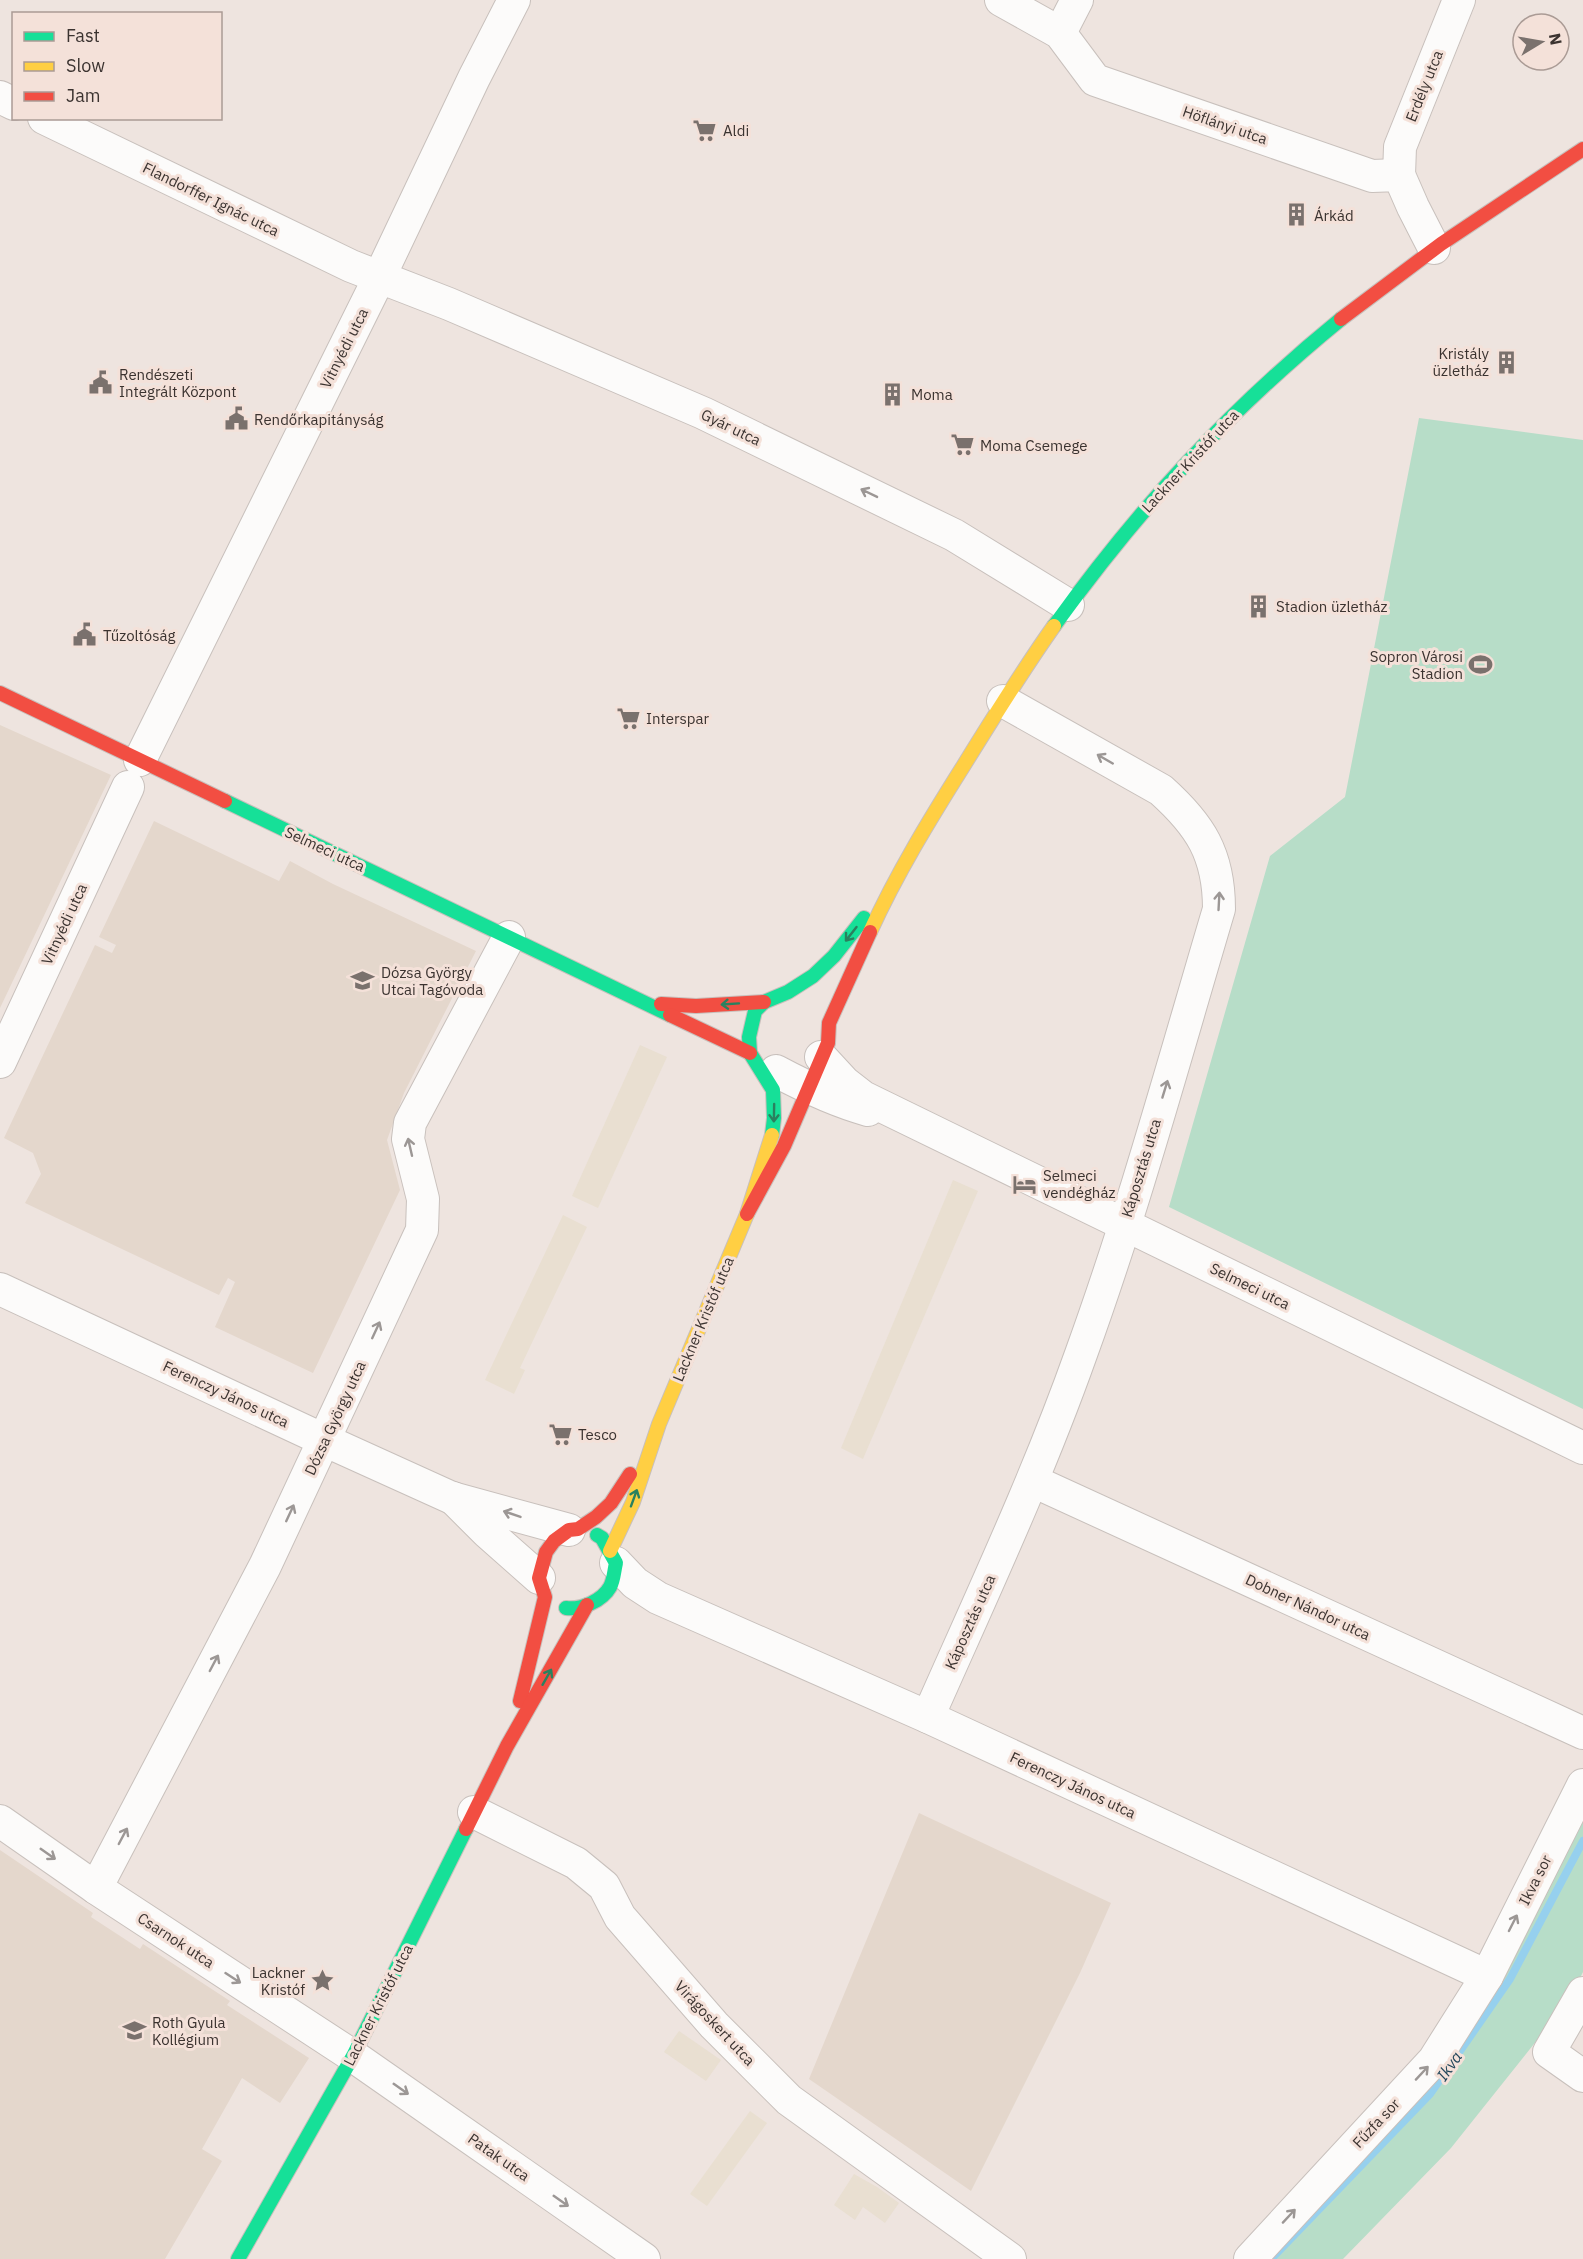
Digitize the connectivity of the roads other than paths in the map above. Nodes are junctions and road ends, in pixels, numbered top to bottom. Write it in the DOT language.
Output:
graph roads {
  1 [pos="513,0"];
  2 [pos="1001,0"];
  3 [pos="1077,0"];
  4 [pos="1459,0"];
  5 [pos="1060,33"];
  6 [pos="48,120"];
  7 [pos="1583,149"];
  8 [pos="1399,175"];
  9 [pos="1434,248"];
  10 [pos="380,278"];
  11 [pos="1068,605"];
  12 [pos="0,693"];
  13 [pos="1003,701"];
  14 [pos="134,774"];
  15 [pos="900,872"];
  16 [pos="508,937"];
  17 [pos="788,992"];
  18 [pos="802,995"];
  19 [pos="764,1002"];
  20 [pos="650,1004"];
  21 [pos="818,1005"];
  22 [pos="829,1023"];
  23 [pos="821,1057"];
  24 [pos="760,1061"];
  25 [pos="0,1062"];
  26 [pos="809,1088"];
  27 [pos="918,1124"];
  28 [pos="747,1214"];
  29 [pos="1124,1225"];
  30 [pos="0,1289"];
  31 [pos="659,1424"];
  32 [pos="324,1440"];
  33 [pos="1583,1448"];
  34 [pos="1032,1481"];
  35 [pos="452,1498"];
  36 [pos="573,1529"];
  37 [pos="613,1557"];
  38 [pos="542,1588"];
  39 [pos="658,1598"];
  40 [pos="594,1601"];
  41 [pos="928,1717"];
  42 [pos="1583,1733"];
  43 [pos="507,1746"];
  44 [pos="1583,1785"];
  45 [pos="474,1812"];
  46 [pos="0,1821"];
  47 [pos="96,1888"];
  48 [pos="1487,1976"];
  49 [pos="1583,1993"];
  50 [pos="353,2056"];
  51 [pos="1583,2076"];
  52 [pos="969,2229"];
  53 [pos="238,2259"];
  54 [pos="644,2259"];
  55 [pos="991,2259"];
  56 [pos="1010,2259"];
  57 [pos="1250,2259"];
  1 -- 10 [label="street, Vitnyédi utca"];
  2 -- 5 [label="street, Höflányi utca"];
  3 -- 5 [label="street"];
  4 -- 8 [label="street, Erdély utca"];
  5 -- 8 [label="street, Höflányi utca"];
  6 -- 10 [label="street, Flandorffer Ignác utca"];
  7 -- 9 [label="street, Lackner Kristóf utca"];
  8 -- 9 [label="street"];
  9 -- 11 [label="street, Lackner Kristóf utca"];
  11 -- 10 [label="street, Gyár utca, one-way"];
  10 -- 14 [label="street, Vitnyédi utca"];
  11 -- 13 [label="street, Lackner Kristóf utca"];
  12 -- 14 [label="street, Selmeci utca"];
  13 -- 15 [label="street, Lackner Kristóf utca"];
  29 -- 13 [label="street, Káposztás utca, one-way"];
  14 -- 16 [label="street, Selmeci utca"];
  14 -- 25 [label="street, Vitnyédi utca"];
  15 -- 17 [label="street, Lackner Kristóf utca, one-way"];
  15 -- 22 [label="street, Lackner Kristóf utca"];
  16 -- 20 [label="street, Selmeci utca"];
  32 -- 16 [label="street, Dózsa György utca, one-way"];
  17 -- 18 [label="street"];
  17 -- 19 [label="street, Lackner Kristóf utca"];
  19 -- 20 [label="street, Selmeci utca, one-way"];
  19 -- 24 [label="street"];
  20 -- 24 [label="street, Selmeci utca"];
  21 -- 22 [label="street"];
  22 -- 23 [label="street, Lackner Kristóf utca"];
  23 -- 24 [label="street"];
  23 -- 26 [label="street, Lackner Kristóf utca"];
  23 -- 27 [label="street, Selmeci utca"];
  24 -- 26 [label="street, Selmeci utca"];
  24 -- 28 [label="street, Lackner Kristóf utca, one-way"];
  26 -- 27 [label="street, Selmeci utca"];
  26 -- 28 [label="street, Lackner Kristóf utca"];
  27 -- 29 [label="street, Selmeci utca"];
  28 -- 31 [label="street, Lackner Kristóf utca"];
  29 -- 33 [label="street, Selmeci utca"];
  29 -- 34 [label="street, Káposztás utca"];
  30 -- 32 [label="street, Ferenczy János utca"];
  31 -- 36 [label="street, Lackner Kristóf utca"];
  37 -- 31 [label="street, Lackner Kristóf utca, one-way"];
  32 -- 35 [label="street, Ferenczy János utca"];
  47 -- 32 [label="street, Dózsa György utca, one-way"];
  34 -- 41 [label="street, Káposztás utca"];
  34 -- 42 [label="street, Dobner Nándor utca"];
  36 -- 35 [label="street, Ferenczy János utca, one-way"];
  35 -- 38 [label="street, Ferenczy János utca"];
  36 -- 37 [label="street"];
  36 -- 38 [label="street, Lackner Kristóf utca"];
  37 -- 39 [label="street, Ferenczy János utca"];
  37 -- 40 [label="street, Lackner Kristóf utca"];
  38 -- 40 [label="street"];
  38 -- 43 [label="street, Lackner Kristóf utca"];
  39 -- 40 [label="street, Ferenczy János utca"];
  39 -- 41 [label="street, Ferenczy János utca"];
  43 -- 40 [label="street, Lackner Kristóf utca, one-way"];
  41 -- 48 [label="street, Ferenczy János utca"];
  43 -- 45 [label="street, Lackner Kristóf utca"];
  48 -- 44 [label="street, Ikva sor, one-way"];
  45 -- 50 [label="street, Lackner Kristóf utca"];
  45 -- 52 [label="street, Virágoskert utca"];
  46 -- 47 [label="street, Csarnok utca, one-way"];
  47 -- 50 [label="street, Csarnok utca, one-way"];
  57 -- 48 [label="street, Fűzfa sor, one-way"];
  49 -- 51 [label="street"];
  50 -- 53 [label="street, Lackner Kristóf utca"];
  50 -- 54 [label="street, Patak utca, one-way"];
  52 -- 55 [label="street, Virágoskert utca"];
  52 -- 56 [label="street, Virágoskert utca"];
}
